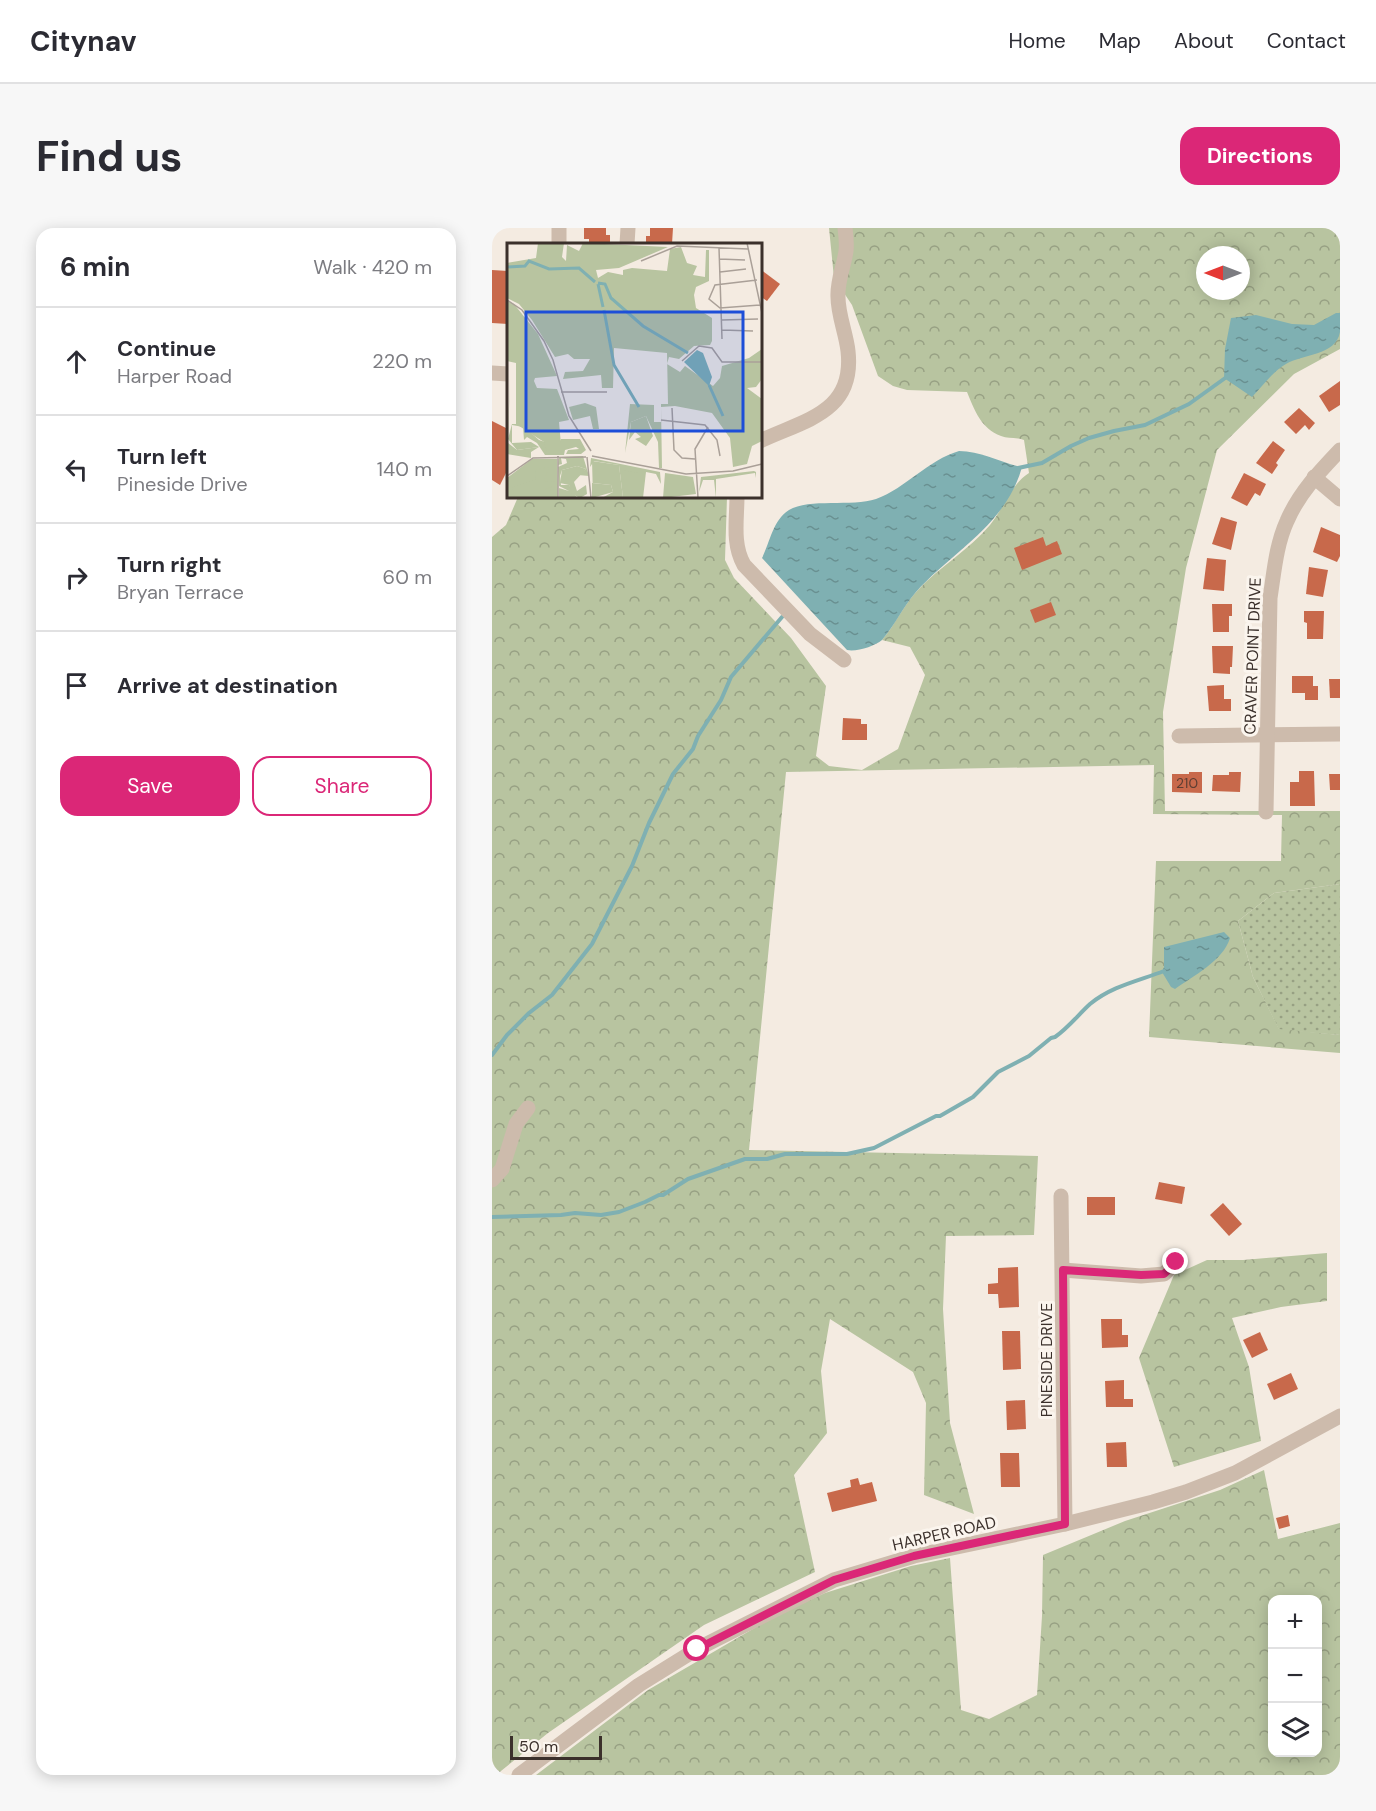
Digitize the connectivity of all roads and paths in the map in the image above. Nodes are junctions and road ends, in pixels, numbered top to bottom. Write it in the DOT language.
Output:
graph roads {
  1 [pos="628,228"];
  2 [pos="846,228"];
  3 [pos="627,243"];
  4 [pos="492,373"];
  5 [pos="507,374"];
  6 [pos="762,440"];
  7 [pos="1340,450"];
  8 [pos="1314,477"];
  9 [pos="737,498"];
  10 [pos="1340,499"];
  11 [pos="844,660"];
  12 [pos="1340,734"];
  13 [pos="1267,735"];
  14 [pos="1179,736"];
  15 [pos="1266,812"];
  16 [pos="528,1108"];
  17 [pos="492,1180"];
  18 [pos="1061,1196"];
  19 [pos="1176,1262"];
  20 [pos="1063,1270"];
  21 [pos="1340,1416"];
  22 [pos="1065,1524"];
  23 [pos="519,1775"];
  1 -- 3 [label="street"];
  2 -- 6 [label="street"];
  4 -- 5 [label="street"];
  7 -- 8 [label="street, CRAVER POINT DRIVE"];
  8 -- 10 [label="street"];
  8 -- 13 [label="street, CRAVER POINT DRIVE"];
  9 -- 11 [label="street"];
  12 -- 13 [label="street"];
  13 -- 14 [label="street"];
  13 -- 15 [label="street, CRAVER POINT DRIVE"];
  16 -- 17 [label="street"];
  18 -- 20 [label="street, PINESIDE DRIVE"];
  19 -- 20 [label="street"];
  20 -- 22 [label="street, PINESIDE DRIVE"];
  21 -- 22 [label="street, HARPER ROAD"];
  22 -- 23 [label="street, HARPER ROAD"];
}
